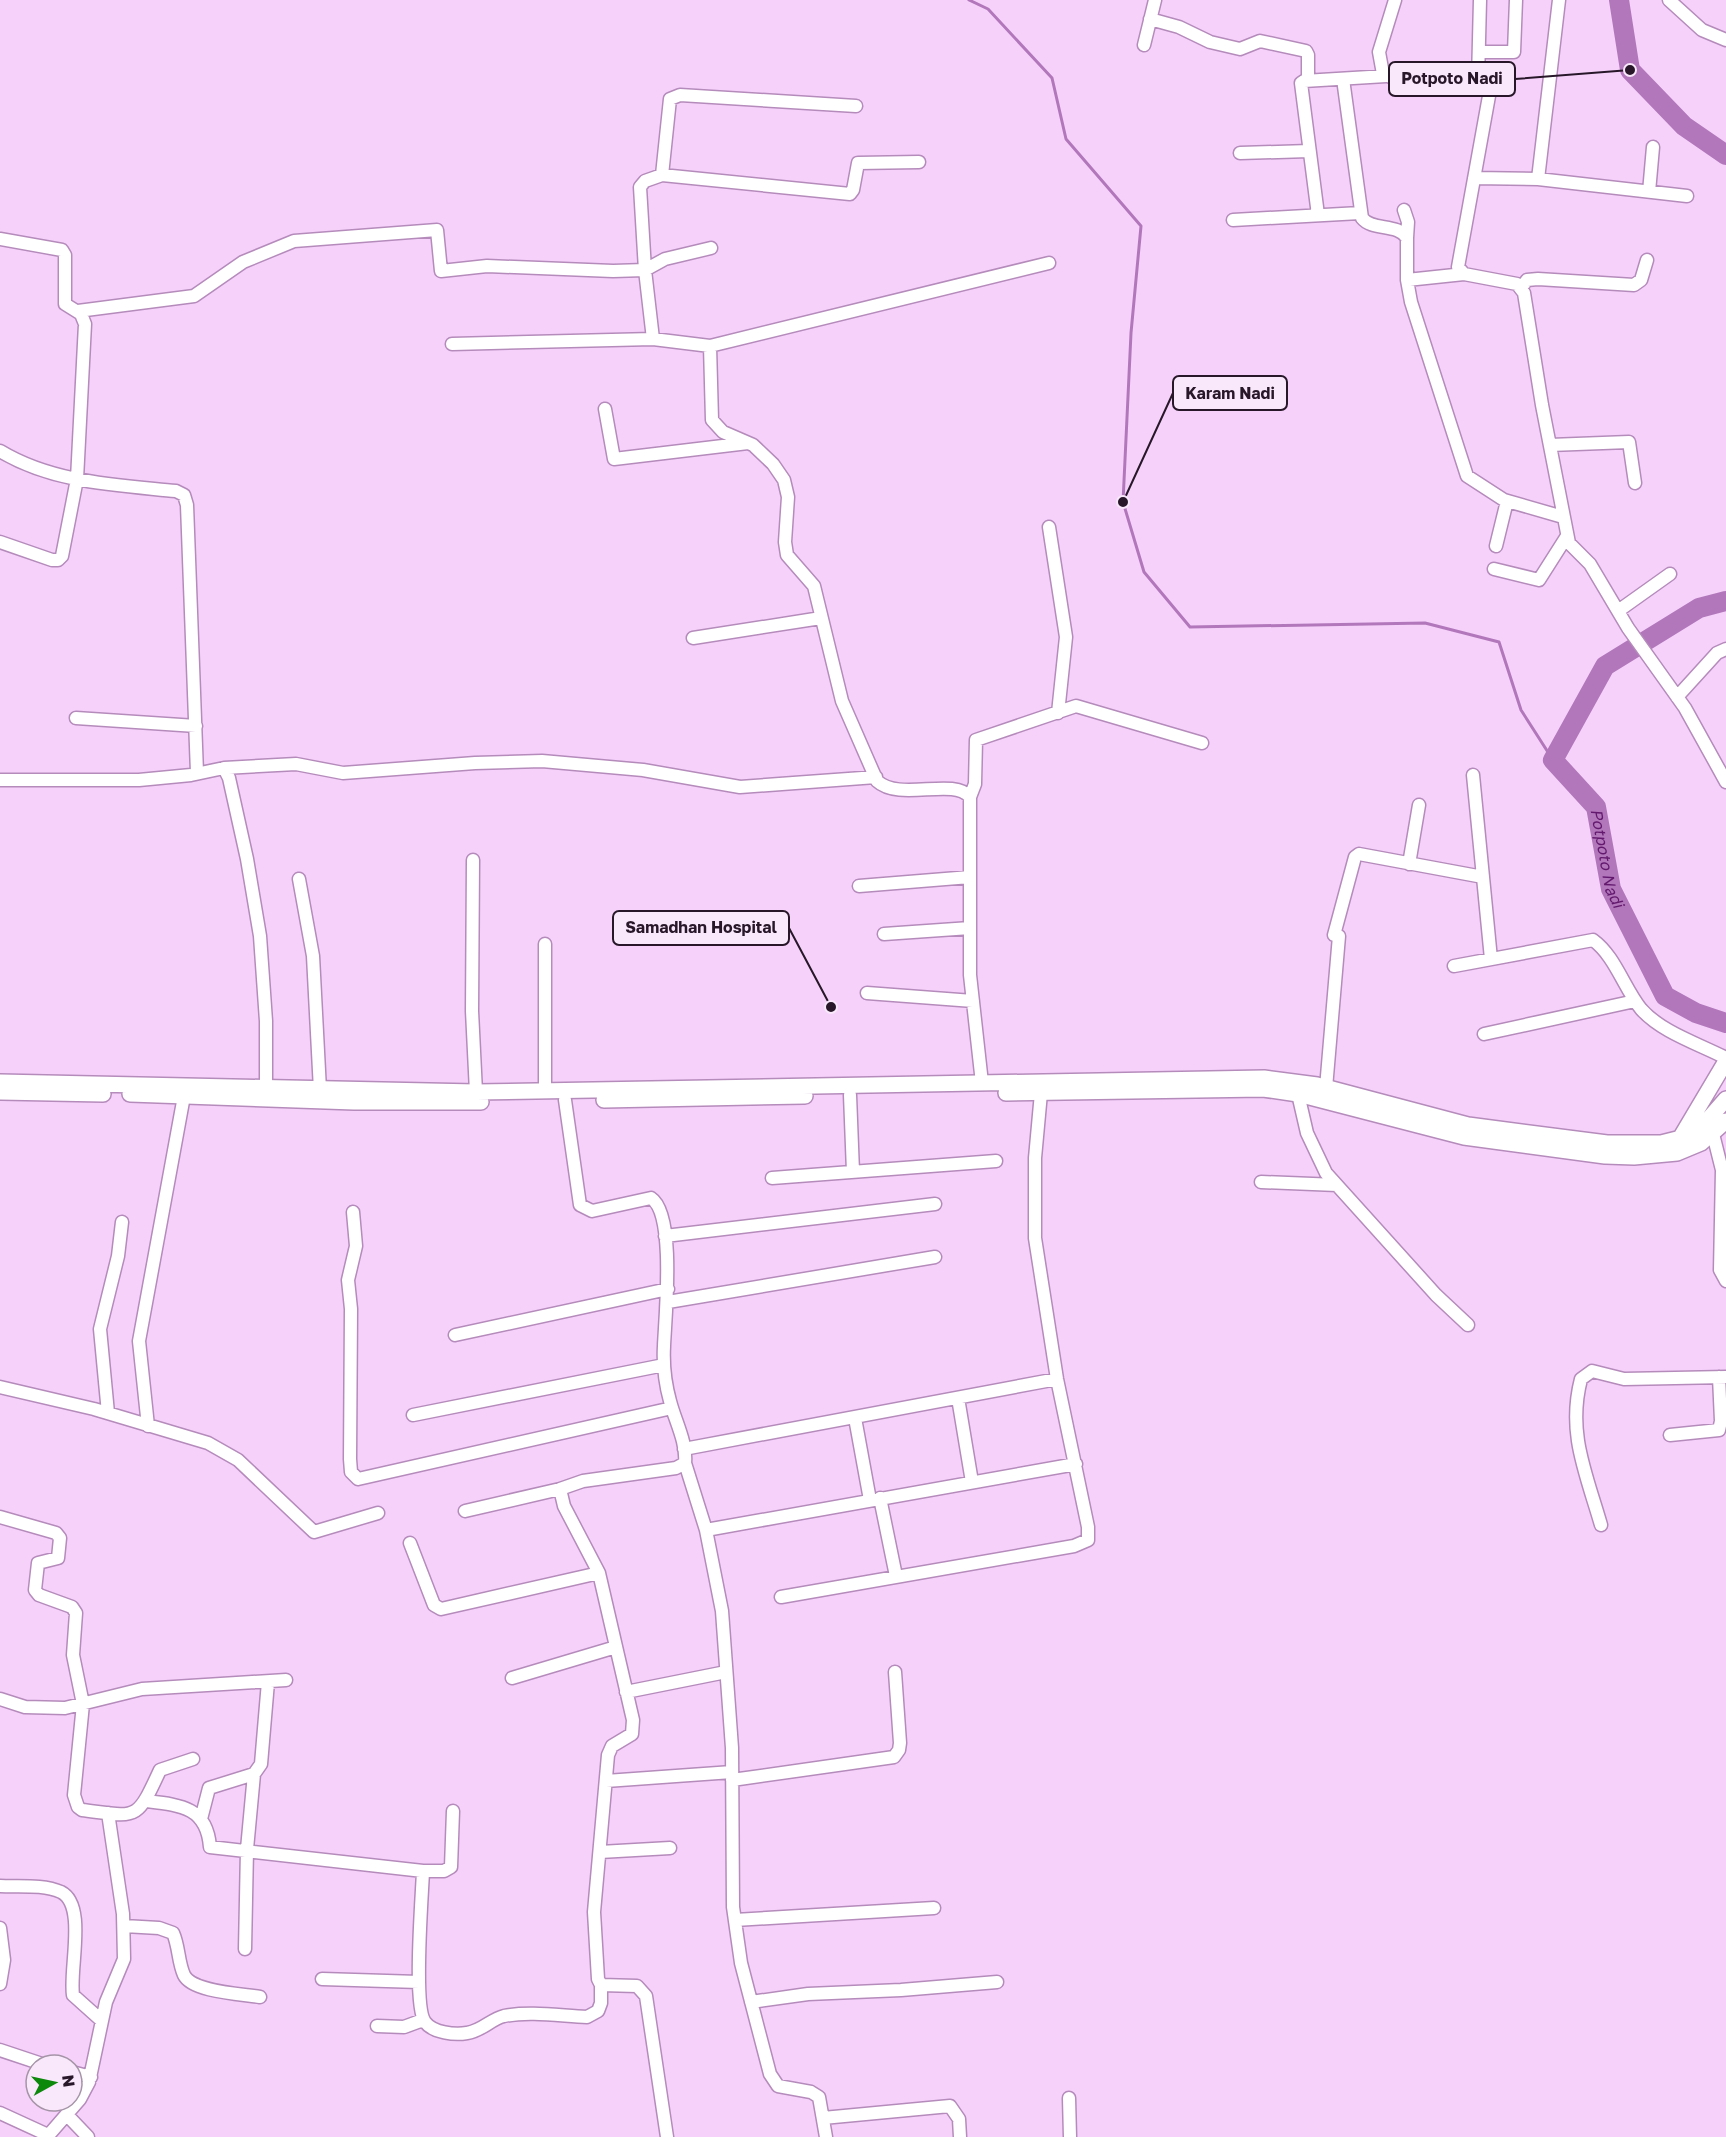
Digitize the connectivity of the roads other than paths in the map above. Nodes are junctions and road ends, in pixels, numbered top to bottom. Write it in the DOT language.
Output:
graph roads {
  1 [pos="1155,0"];
  2 [pos="1395,0"];
  3 [pos="1480,0"];
  4 [pos="1516,0"];
  5 [pos="1559,0"];
  6 [pos="1669,0"];
  7 [pos="1150,19"];
  8 [pos="1726,40"];
  9 [pos="1144,45"];
  10 [pos="1479,52"];
  11 [pos="1386,76"];
  12 [pos="1344,79"];
  13 [pos="1308,81"];
  14 [pos="1478,81"];
  15 [pos="856,106"];
  16 [pos="1653,147"];
  17 [pos="1309,151"];
  18 [pos="1240,153"];
  19 [pos="920,162"];
  20 [pos="662,175"];
  21 [pos="1474,178"];
  22 [pos="1538,179"];
  23 [pos="1649,192"];
  24 [pos="1687,196"];
  25 [pos="1404,210"];
  26 [pos="1360,213"];
  27 [pos="1318,215"];
  28 [pos="1233,220"];
  29 [pos="1407,238"];
  30 [pos="0,239"];
  31 [pos="711,248"];
  32 [pos="1647,260"];
  33 [pos="1049,263"];
  34 [pos="645,270"];
  35 [pos="1464,274"];
  36 [pos="1407,280"];
  37 [pos="1521,288"];
  38 [pos="78,311"];
  39 [pos="653,339"];
  40 [pos="452,344"];
  41 [pos="710,346"];
  42 [pos="605,410"];
  43 [pos="749,442"];
  44 [pos="1550,445"];
  45 [pos="0,451"];
  46 [pos="77,479"];
  47 [pos="1635,483"];
  48 [pos="1507,501"];
  49 [pos="1563,518"];
  50 [pos="1048,527"];
  51 [pos="1568,536"];
  52 [pos="0,542"];
  53 [pos="1496,546"];
  54 [pos="1494,568"];
  55 [pos="1670,574"];
  56 [pos="1618,611"];
  57 [pos="821,618"];
  58 [pos="693,638"];
  59 [pos="1726,649"];
  60 [pos="1677,697"];
  61 [pos="1058,713"];
  62 [pos="76,718"];
  63 [pos="196,726"];
  64 [pos="1202,743"];
  65 [pos="224,768"];
  66 [pos="197,773"];
  67 [pos="1473,775"];
  68 [pos="876,777"];
  69 [pos="0,780"];
  70 [pos="1726,782"];
  71 [pos="970,797"];
  72 [pos="1419,805"];
  73 [pos="473,860"];
  74 [pos="1409,864"];
  75 [pos="1483,877"];
  76 [pos="970,878"];
  77 [pos="299,879"];
  78 [pos="859,886"];
  79 [pos="970,928"];
  80 [pos="884,934"];
  81 [pos="545,944"];
  82 [pos="1491,959"];
  83 [pos="1454,966"];
  84 [pos="867,993"];
  85 [pos="1635,1000"];
  86 [pos="973,1001"];
  87 [pos="1484,1034"];
  88 [pos="1726,1060"];
  89 [pos="0,1082"];
  90 [pos="982,1083"];
  91 [pos="266,1087"];
  92 [pos="1326,1088"];
  93 [pos="320,1090"];
  94 [pos="545,1091"];
  95 [pos="0,1092"];
  96 [pos="476,1092"];
  97 [pos="1041,1093"];
  98 [pos="1298,1094"];
  99 [pos="850,1095"];
  100 [pos="184,1096"];
  101 [pos="354,1097"];
  102 [pos="1726,1099"];
  103 [pos="565,1100"];
  104 [pos="1726,1122"];
  105 [pos="1713,1134"];
  106 [pos="1681,1138"];
  107 [pos="1661,1149"];
  108 [pos="996,1161"];
  109 [pos="853,1172"];
  110 [pos="772,1178"];
  111 [pos="1262,1182"];
  112 [pos="1337,1185"];
  113 [pos="935,1204"];
  114 [pos="353,1212"];
  115 [pos="122,1222"];
  116 [pos="665,1236"];
  117 [pos="935,1257"];
  118 [pos="1726,1281"];
  119 [pos="668,1296"];
  120 [pos="1468,1325"];
  121 [pos="455,1335"];
  122 [pos="664,1365"];
  123 [pos="1722,1377"];
  124 [pos="1057,1379"];
  125 [pos="0,1387"];
  126 [pos="958,1398"];
  127 [pos="672,1408"];
  128 [pos="108,1413"];
  129 [pos="413,1415"];
  130 [pos="855,1418"];
  131 [pos="148,1426"];
  132 [pos="1671,1435"];
  133 [pos="684,1449"];
  134 [pos="685,1463"];
  135 [pos="1076,1464"];
  136 [pos="972,1482"];
  137 [pos="560,1489"];
  138 [pos="875,1499"];
  139 [pos="465,1511"];
  140 [pos="378,1514"];
  141 [pos="0,1517"];
  142 [pos="1601,1525"];
  143 [pos="706,1530"];
  144 [pos="410,1544"];
  145 [pos="599,1573"];
  146 [pos="896,1576"];
  147 [pos="781,1597"];
  148 [pos="616,1647"];
  149 [pos="726,1672"];
  150 [pos="895,1672"];
  151 [pos="512,1678"];
  152 [pos="286,1680"];
  153 [pos="268,1682"];
  154 [pos="627,1692"];
  155 [pos="0,1699"];
  156 [pos="83,1704"];
  157 [pos="193,1759"];
  158 [pos="254,1774"];
  159 [pos="732,1776"];
  160 [pos="606,1781"];
  161 [pos="146,1801"];
  162 [pos="453,1811"];
  163 [pos="108,1813"];
  164 [pos="201,1818"];
  165 [pos="670,1848"];
  166 [pos="248,1851"];
  167 [pos="600,1852"];
  168 [pos="423,1871"];
  169 [pos="0,1886"];
  170 [pos="934,1908"];
  171 [pos="735,1920"];
  172 [pos="124,1926"];
  173 [pos="0,1928"];
  174 [pos="245,1949"];
  175 [pos="322,1978"];
  176 [pos="419,1982"];
  177 [pos="997,1982"];
  178 [pos="0,1984"];
  179 [pos="601,1984"];
  180 [pos="260,1997"];
  181 [pos="751,2002"];
  182 [pos="102,2020"];
  183 [pos="423,2020"];
  184 [pos="377,2026"];
  185 [pos="0,2050"];
  186 [pos="24,2058"];
  187 [pos="84,2075"];
  188 [pos="91,2077"];
  189 [pos="1069,2097"];
  190 [pos="0,2114"];
  191 [pos="67,2115"];
  192 [pos="823,2118"];
  193 [pos="48,2136"];
  194 [pos="88,2137"];
  195 [pos="667,2137"];
  196 [pos="826,2137"];
  197 [pos="960,2137"];
  198 [pos="1070,2137"];
  1 -- 7 [label="street"];
  2 -- 11 [label="street"];
  3 -- 10 [label="street"];
  4 -- 10 [label="street"];
  5 -- 22 [label="street"];
  6 -- 8 [label="street"];
  7 -- 9 [label="street"];
  7 -- 13 [label="street"];
  10 -- 14 [label="street"];
  11 -- 12 [label="street"];
  11 -- 14 [label="street"];
  12 -- 13 [label="street"];
  12 -- 26 [label="street"];
  13 -- 17 [label="street"];
  14 -- 21 [label="street"];
  15 -- 20 [label="street"];
  16 -- 23 [label="street"];
  17 -- 18 [label="street"];
  17 -- 27 [label="street"];
  19 -- 20 [label="street"];
  20 -- 34 [label="street"];
  21 -- 22 [label="street"];
  21 -- 35 [label="street"];
  22 -- 23 [label="street"];
  23 -- 24 [label="street"];
  25 -- 29 [label="street"];
  26 -- 27 [label="street"];
  26 -- 29 [label="street"];
  27 -- 28 [label="street"];
  29 -- 36 [label="street"];
  30 -- 38 [label="street"];
  31 -- 34 [label="street"];
  32 -- 37 [label="street"];
  33 -- 41 [label="street"];
  34 -- 38 [label="street"];
  34 -- 39 [label="street"];
  35 -- 36 [label="street"];
  35 -- 37 [label="street"];
  36 -- 48 [label="street"];
  37 -- 44 [label="street"];
  38 -- 46 [label="street"];
  39 -- 40 [label="street"];
  39 -- 41 [label="street"];
  41 -- 43 [label="street"];
  42 -- 43 [label="street"];
  43 -- 57 [label="street"];
  44 -- 47 [label="street"];
  44 -- 49 [label="street"];
  45 -- 46 [label="street"];
  46 -- 52 [label="street"];
  46 -- 63 [label="street"];
  48 -- 49 [label="street"];
  48 -- 53 [label="street"];
  49 -- 51 [label="street"];
  50 -- 61 [label="street"];
  51 -- 54 [label="street"];
  51 -- 56 [label="street"];
  55 -- 56 [label="street"];
  56 -- 60 [label="street"];
  57 -- 58 [label="street"];
  57 -- 68 [label="street"];
  59 -- 60 [label="street"];
  60 -- 70 [label="street"];
  61 -- 64 [label="street"];
  61 -- 71 [label="street"];
  62 -- 63 [label="street"];
  63 -- 66 [label="street"];
  65 -- 66 [label="street"];
  65 -- 68 [label="street"];
  65 -- 91 [label="street"];
  66 -- 69 [label="street"];
  67 -- 75 [label="street"];
  68 -- 71 [label="street"];
  71 -- 76 [label="street"];
  72 -- 74 [label="street"];
  73 -- 96 [label="street"];
  74 -- 75 [label="street"];
  74 -- 92 [label="street"];
  75 -- 82 [label="street"];
  76 -- 78 [label="street"];
  76 -- 79 [label="street"];
  77 -- 93 [label="street"];
  79 -- 80 [label="street"];
  79 -- 86 [label="street"];
  81 -- 94 [label="street"];
  82 -- 83 [label="street"];
  82 -- 85 [label="street"];
  84 -- 86 [label="street"];
  85 -- 87 [label="street"];
  85 -- 88 [label="street"];
  86 -- 90 [label="street"];
  88 -- 106 [label="main road"];
  89 -- 91 [label="main road"];
  90 -- 92 [label="main road"];
  90 -- 94 [label="main road"];
  91 -- 93 [label="main road"];
  92 -- 107 [label="main road"];
  93 -- 101 [label="main road"];
  94 -- 96 [label="main road"];
  95 -- 100 [label="main road"];
  96 -- 101 [label="main road"];
  97 -- 98 [label="main road"];
  97 -- 99 [label="main road"];
  97 -- 124 [label="street"];
  98 -- 107 [label="main road"];
  98 -- 112 [label="street"];
  99 -- 103 [label="main road"];
  99 -- 109 [label="street"];
  100 -- 101 [label="main road"];
  100 -- 131 [label="street"];
  101 -- 103 [label="main road"];
  102 -- 106 [label="main road"];
  103 -- 116 [label="street"];
  104 -- 105 [label="main road"];
  105 -- 107 [label="main road"];
  105 -- 118 [label="street"];
  106 -- 107 [label="main road"];
  108 -- 109 [label="street"];
  109 -- 110 [label="street"];
  111 -- 112 [label="street"];
  112 -- 120 [label="street"];
  113 -- 116 [label="street"];
  114 -- 127 [label="street"];
  115 -- 128 [label="street"];
  116 -- 119 [label="street"];
  117 -- 119 [label="street"];
  119 -- 121 [label="street"];
  119 -- 122 [label="street"];
  122 -- 127 [label="street"];
  122 -- 129 [label="street"];
  123 -- 132 [label="street"];
  123 -- 142 [label="street"];
  124 -- 126 [label="street"];
  124 -- 135 [label="street"];
  125 -- 128 [label="street"];
  126 -- 130 [label="street"];
  126 -- 136 [label="street"];
  127 -- 133 [label="street"];
  128 -- 131 [label="street"];
  130 -- 133 [label="street"];
  130 -- 138 [label="street"];
  131 -- 140 [label="street"];
  133 -- 134 [label="street"];
  134 -- 137 [label="street"];
  134 -- 143 [label="street"];
  135 -- 136 [label="street"];
  135 -- 146 [label="street"];
  136 -- 138 [label="street"];
  137 -- 139 [label="street"];
  137 -- 145 [label="street"];
  138 -- 143 [label="street"];
  138 -- 146 [label="street"];
  141 -- 156 [label="street"];
  143 -- 149 [label="street"];
  144 -- 145 [label="street"];
  145 -- 148 [label="street"];
  146 -- 147 [label="street"];
  148 -- 151 [label="street"];
  148 -- 154 [label="street"];
  149 -- 154 [label="street"];
  149 -- 159 [label="street"];
  150 -- 159 [label="street"];
  152 -- 153 [label="street"];
  153 -- 156 [label="street"];
  153 -- 158 [label="street"];
  154 -- 160 [label="street"];
  155 -- 156 [label="street"];
  156 -- 163 [label="street"];
  157 -- 161 [label="street"];
  158 -- 164 [label="street"];
  158 -- 166 [label="street"];
  159 -- 160 [label="street"];
  159 -- 171 [label="street"];
  160 -- 167 [label="street"];
  161 -- 163 [label="street"];
  161 -- 164 [label="street"];
  162 -- 168 [label="street"];
  163 -- 172 [label="street"];
  164 -- 166 [label="street"];
  165 -- 167 [label="street"];
  166 -- 168 [label="street"];
  166 -- 174 [label="street"];
  167 -- 179 [label="street"];
  168 -- 176 [label="street"];
  169 -- 182 [label="street"];
  170 -- 171 [label="street"];
  171 -- 181 [label="street"];
  172 -- 180 [label="street"];
  172 -- 182 [label="street"];
  173 -- 178 [label="street"];
  175 -- 176 [label="street"];
  176 -- 183 [label="street"];
  177 -- 181 [label="street"];
  179 -- 183 [label="street"];
  179 -- 195 [label="street"];
  181 -- 192 [label="street"];
  182 -- 188 [label="street"];
  183 -- 184 [label="street"];
  185 -- 186 [label="street"];
  187 -- 188 [label="street"];
  188 -- 191 [label="street"];
  189 -- 198 [label="street"];
  190 -- 193 [label="street"];
  191 -- 193 [label="street"];
  191 -- 194 [label="street"];
  192 -- 196 [label="street"];
  192 -- 197 [label="street"];
}
